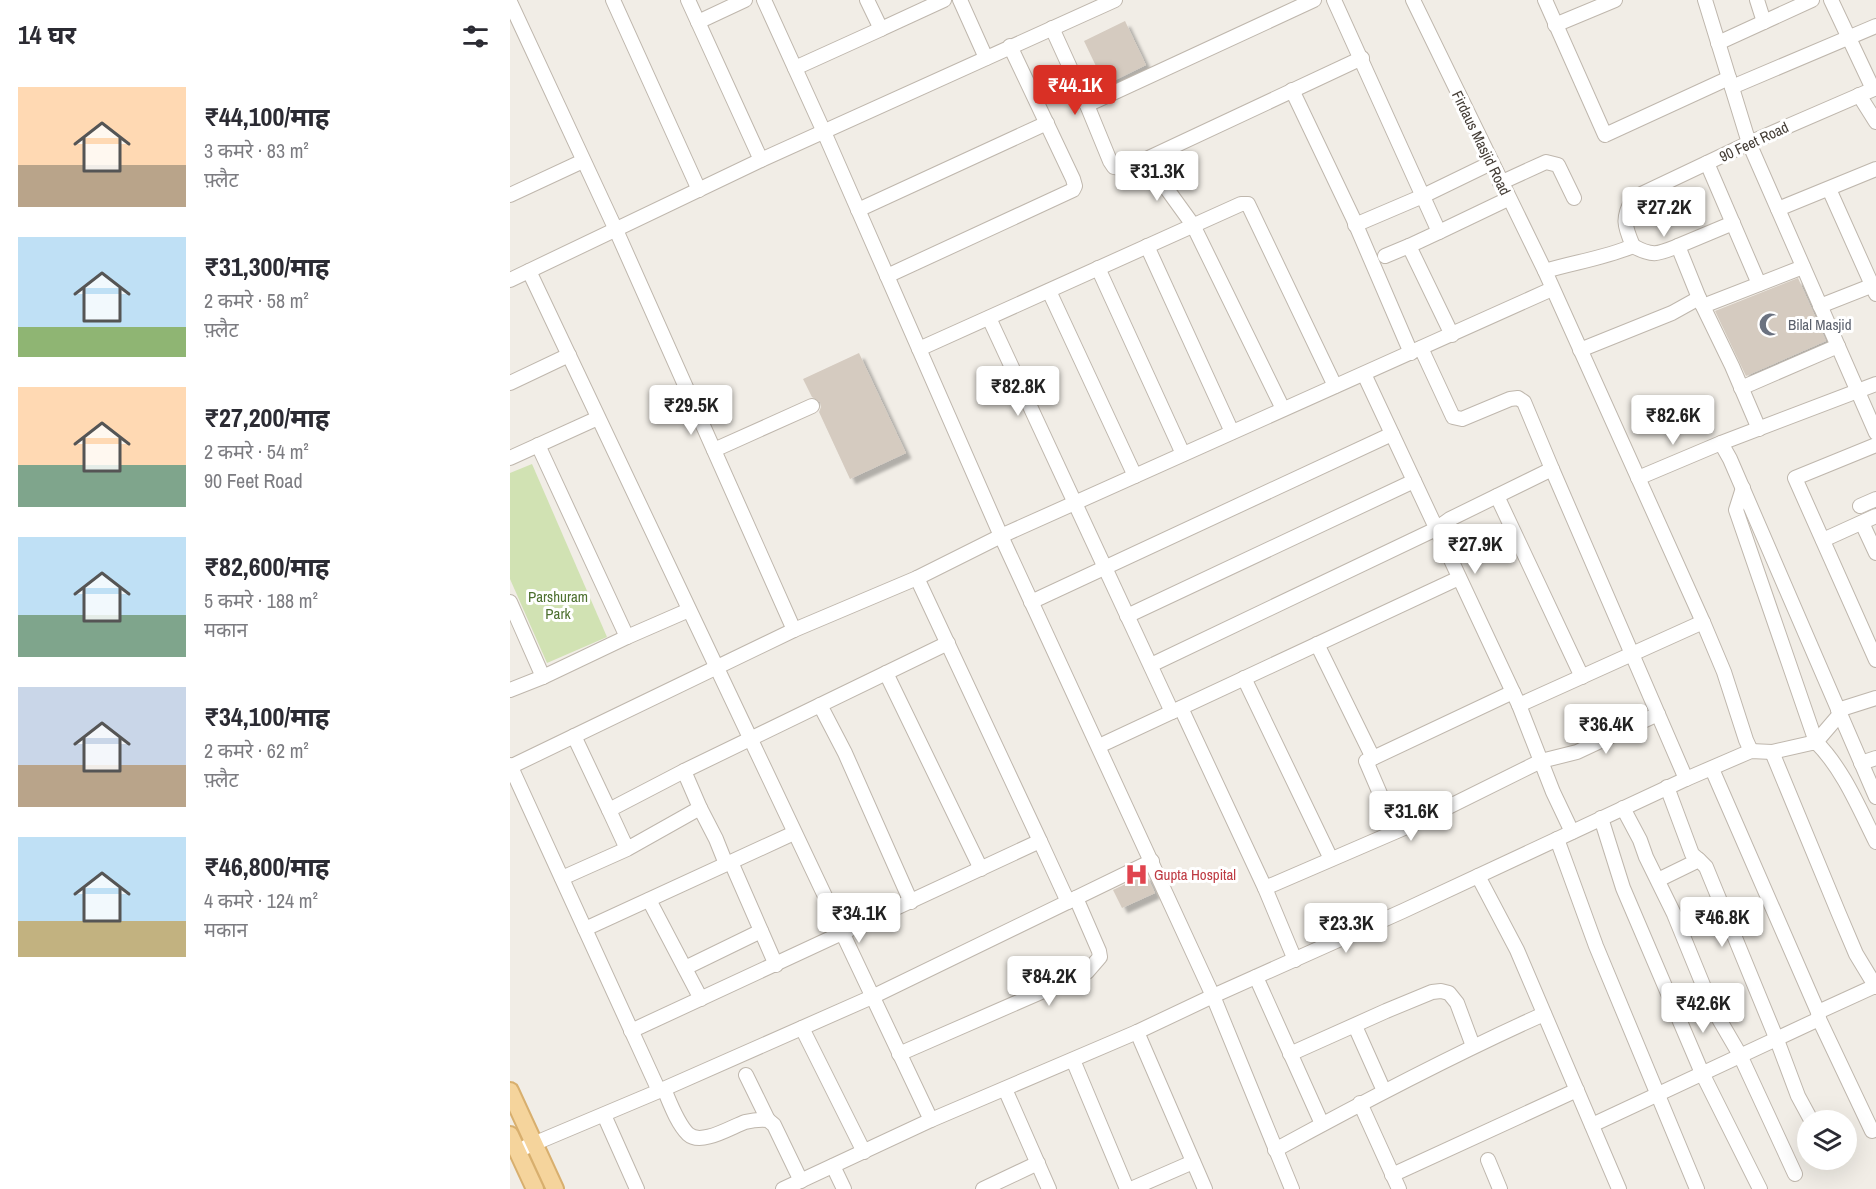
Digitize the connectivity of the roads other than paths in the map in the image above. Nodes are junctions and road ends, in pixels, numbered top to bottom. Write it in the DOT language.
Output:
graph roads {
  1 [pos="613,0"];
  2 [pos="688,0"];
  3 [pos="745,0"];
  4 [pos="764,0"];
  5 [pos="867,0"];
  6 [pos="944,0"];
  7 [pos="960,0"];
  8 [pos="1115,0"];
  9 [pos="1314,0"];
  10 [pos="1334,0"];
  11 [pos="1413,0"];
  12 [pos="1545,0"];
  13 [pos="1615,0"];
  14 [pos="1705,0"];
  15 [pos="1757,0"];
  16 [pos="1812,0"];
  17 [pos="1831,0"];
  18 [pos="510,2"];
  19 [pos="698,22"];
  20 [pos="1764,22"];
  21 [pos="1555,25"];
  22 [pos="1876,26"];
  23 [pos="1052,28"];
  24 [pos="881,29"];
  25 [pos="523,30"];
  26 [pos="510,37"];
  27 [pos="1849,38"];
  28 [pos="1718,43"];
  29 [pos="1010,46"];
  30 [pos="986,58"];
  31 [pos="1362,58"];
  32 [pos="795,68"];
  33 [pos="1730,82"];
  34 [pos="1874,88"];
  35 [pos="1292,90"];
  36 [pos="1859,95"];
  37 [pos="1087,105"];
  38 [pos="1876,122"];
  39 [pos="1047,123"];
  40 [pos="825,132"];
  41 [pos="1749,143"];
  42 [pos="761,160"];
  43 [pos="1146,160"];
  44 [pos="584,161"];
  45 [pos="1491,163"];
  46 [pos="1707,164"];
  47 [pos="1876,171"];
  48 [pos="510,179"];
  49 [pos="1500,183"];
  50 [pos="1829,189"];
  51 [pos="699,190"];
  52 [pos="514,194"];
  53 [pos="1423,196"];
  54 [pos="1574,198"];
  55 [pos="1508,199"];
  56 [pos="1778,209"];
  57 [pos="858,210"];
  58 [pos="1733,223"];
  59 [pos="1193,225"];
  60 [pos="1355,225"];
  61 [pos="616,230"];
  62 [pos="1439,232"];
  63 [pos="1147,246"];
  64 [pos="1408,246"];
  65 [pos="1633,246"];
  66 [pos="1678,246"];
  67 [pos="1385,256"];
  68 [pos="1803,267"];
  69 [pos="1098,268"];
  70 [pos="529,272"];
  71 [pos="1545,272"];
  72 [pos="887,276"];
  73 [pos="510,280"];
  74 [pos="1759,284"];
  75 [pos="1551,287"];
  76 [pos="1875,288"];
  77 [pos="1049,291"];
  78 [pos="1701,302"];
  79 [pos="1820,306"];
  80 [pos="989,318"];
  81 [pos="1452,334"];
  82 [pos="1838,346"];
  83 [pos="919,350"];
  84 [pos="1580,350"];
  85 [pos="1416,351"];
  86 [pos="569,355"];
  87 [pos="1364,374"];
  88 [pos="510,383"];
  89 [pos="1876,384"];
  90 [pos="1335,386"];
  91 [pos="1742,388"];
  92 [pos="1858,392"];
  93 [pos="812,406"];
  94 [pos="1283,410"];
  95 [pos="598,418"];
  96 [pos="1759,429"];
  97 [pos="1232,432"];
  98 [pos="1876,433"];
  99 [pos="1392,434"];
  100 [pos="1721,442"];
  101 [pos="1876,445"];
  102 [pos="538,446"];
  103 [pos="714,450"];
  104 [pos="1183,454"];
  105 [pos="510,458"];
  106 [pos="1552,469"];
  107 [pos="1135,476"];
  108 [pos="1638,478"];
  109 [pos="1414,481"];
  110 [pos="1743,489"];
  111 [pos="1497,496"];
  112 [pos="1876,499"];
  113 [pos="1076,502"];
  114 [pos="1860,506"];
  115 [pos="1876,516"];
  116 [pos="1862,523"];
  117 [pos="1436,529"];
  118 [pos="1001,537"];
  119 [pos="1822,540"];
  120 [pos="1876,553"];
  121 [pos="1105,568"];
  122 [pos="1459,578"];
  123 [pos="917,579"];
  124 [pos="510,602"];
  125 [pos="1031,602"];
  126 [pos="689,610"];
  127 [pos="1127,616"];
  128 [pos="1703,622"];
  129 [pos="794,630"];
  130 [pos="627,637"];
  131 [pos="948,644"];
  132 [pos="1317,644"];
  133 [pos="1874,651"];
  134 [pos="1632,654"];
  135 [pos="1151,665"];
  136 [pos="716,668"];
  137 [pos="886,673"];
  138 [pos="1582,676"];
  139 [pos="543,677"];
  140 [pos="1244,678"];
  141 [pos="510,690"];
  142 [pos="1876,698"];
  143 [pos="1516,699"];
  144 [pos="820,705"];
  145 [pos="1177,710"];
  146 [pos="1839,712"];
  147 [pos="1658,714"];
  148 [pos="574,736"];
  149 [pos="750,740"];
  150 [pos="1816,742"];
  151 [pos="1098,746"];
  152 [pos="1751,751"];
  153 [pos="1772,752"];
  154 [pos="1373,758"];
  155 [pos="1876,758"];
  156 [pos="1541,761"];
  157 [pos="1862,763"];
  158 [pos="510,766"];
  159 [pos="1712,769"];
  160 [pos="684,771"];
  161 [pos="1686,778"];
  162 [pos="1667,788"];
  163 [pos="1876,797"];
  164 [pos="700,808"];
  165 [pos="1623,808"];
  166 [pos="609,810"];
  167 [pos="1601,818"];
  168 [pos="1396,831"];
  169 [pos="1572,832"];
  170 [pos="794,833"];
  171 [pos="1557,839"];
  172 [pos="1041,841"];
  173 [pos="1876,842"];
  174 [pos="627,849"];
  175 [pos="1331,859"];
  176 [pos="1699,860"];
  177 [pos="1152,861"];
  178 [pos="729,863"];
  179 [pos="981,869"];
  180 [pos="1478,876"];
  181 [pos="562,878"];
  182 [pos="1658,880"];
  183 [pos="1265,888"];
  184 [pos="650,900"];
  185 [pos="1072,900"];
  186 [pos="911,902"];
  187 [pos="585,929"];
  188 [pos="761,931"];
  189 [pos="842,934"];
  190 [pos="1295,960"];
  191 [pos="776,964"];
  192 [pos="685,968"];
  193 [pos="1256,977"];
  194 [pos="1876,987"];
  195 [pos="1213,996"];
  196 [pos="872,997"];
  197 [pos="701,999"];
  198 [pos="1544,1014"];
  199 [pos="1818,1015"];
  200 [pos="1355,1026"];
  201 [pos="802,1028"];
  202 [pos="631,1031"];
  203 [pos="1137,1032"];
  204 [pos="1777,1040"];
  205 [pos="1473,1046"];
  206 [pos="899,1054"];
  207 [pos="1290,1054"];
  208 [pos="1740,1055"];
  209 [pos="1073,1060"];
  210 [pos="1702,1073"];
  211 [pos="746,1075"];
  212 [pos="1005,1089"];
  213 [pos="661,1090"];
  214 [pos="1577,1090"];
  215 [pos="510,1091"];
  216 [pos="1384,1091"];
  217 [pos="1659,1094"];
  218 [pos="1360,1103"];
  219 [pos="1806,1110"];
  220 [pos="604,1115"];
  221 [pos="768,1120"];
  222 [pos="931,1120"];
  223 [pos="1322,1124"];
  224 [pos="1592,1125"];
  225 [pos="1872,1131"];
  226 [pos="510,1135"];
  227 [pos="534,1143"];
  228 [pos="1275,1150"];
  229 [pos="518,1151"];
  230 [pos="864,1152"];
  231 [pos="1488,1160"];
  232 [pos="1193,1162"];
  233 [pos="1038,1163"];
  234 [pos="833,1166"];
  235 [pos="1795,1174"];
  236 [pos="1392,1175"];
  237 [pos="801,1181"];
  238 [pos="1615,1188"];
  239 [pos="535,1189"];
  240 [pos="555,1189"];
  241 [pos="637,1189"];
  242 [pos="783,1189"];
  243 [pos="844,1189"];
  244 [pos="983,1189"];
  245 [pos="1049,1189"];
  246 [pos="1129,1189"];
  247 [pos="1205,1189"];
  248 [pos="1292,1189"];
  249 [pos="1399,1189"];
  250 [pos="1500,1189"];
  251 [pos="1697,1189"];
  252 [pos="1760,1189"];
  1 -- 51 [label="street"];
  2 -- 19 [label="street"];
  3 -- 19 [label="street"];
  4 -- 32 [label="street"];
  5 -- 24 [label="street"];
  6 -- 24 [label="street"];
  7 -- 30 [label="street"];
  8 -- 23 [label="street"];
  9 -- 37 [label="street"];
  10 -- 31 [label="street"];
  11 -- 45 [label="street"];
  11 -- 75 [label="street, Firdaus Masjid Road"];
  12 -- 21 [label="street"];
  13 -- 21 [label="street"];
  14 -- 28 [label="street"];
  15 -- 20 [label="street"];
  16 -- 20 [label="street"];
  17 -- 27 [label="street"];
  18 -- 25 [label="street"];
  19 -- 42 [label="street"];
  20 -- 28 [label="street"];
  21 -- 33 [label="street"];
  22 -- 27 [label="street"];
  23 -- 29 [label="street"];
  23 -- 37 [label="street"];
  24 -- 32 [label="street"];
  25 -- 26 [label="street"];
  25 -- 44 [label="street"];
  27 -- 33 [label="street"];
  27 -- 34 [label="street"];
  28 -- 33 [label="street"];
  29 -- 30 [label="street"];
  29 -- 39 [label="street"];
  30 -- 40 [label="street"];
  31 -- 35 [label="street"];
  31 -- 53 [label="street"];
  32 -- 40 [label="street"];
  33 -- 41 [label="street"];
  34 -- 36 [label="street, 90 Feet Road"];
  35 -- 43 [label="street"];
  35 -- 60 [label="street"];
  36 -- 38 [label="street"];
  36 -- 41 [label="street, 90 Feet Road"];
  37 -- 43 [label="street"];
  39 -- 57 [label="street"];
  39 -- 72 [label="street"];
  40 -- 42 [label="street"];
  40 -- 57 [label="street"];
  41 -- 46 [label="street, 90 Feet Road"];
  41 -- 56 [label="street"];
  42 -- 51 [label="street"];
  43 -- 59 [label="street"];
  44 -- 52 [label="street"];
  44 -- 61 [label="street"];
  45 -- 49 [label="street"];
  45 -- 53 [label="street"];
  46 -- 58 [label="street"];
  46 -- 65 [label="street, 90 Feet Road"];
  47 -- 50 [label="street"];
  48 -- 52 [label="street"];
  49 -- 54 [label="street"];
  49 -- 55 [label="street"];
  50 -- 56 [label="street"];
  50 -- 76 [label="street"];
  51 -- 61 [label="street"];
  53 -- 60 [label="street"];
  53 -- 62 [label="street"];
  55 -- 62 [label="street"];
  55 -- 71 [label="street"];
  56 -- 68 [label="street"];
  57 -- 72 [label="street"];
  58 -- 66 [label="street"];
  58 -- 74 [label="street"];
  59 -- 63 [label="street"];
  59 -- 90 [label="street"];
  59 -- 94 [label="street"];
  60 -- 85 [label="street"];
  61 -- 70 [label="street"];
  61 -- 103 [label="street"];
  62 -- 64 [label="street"];
  63 -- 69 [label="street"];
  63 -- 97 [label="street"];
  64 -- 67 [label="street"];
  64 -- 81 [label="street"];
  65 -- 66 [label="street"];
  65 -- 71 [label="street"];
  66 -- 78 [label="street"];
  68 -- 74 [label="street"];
  68 -- 79 [label="street"];
  69 -- 77 [label="street"];
  69 -- 104 [label="street"];
  70 -- 73 [label="street"];
  70 -- 86 [label="street"];
  71 -- 75 [label="street"];
  72 -- 83 [label="street"];
  74 -- 78 [label="street"];
  75 -- 81 [label="street"];
  75 -- 84 [label="street"];
  76 -- 79 [label="street"];
  77 -- 80 [label="street"];
  77 -- 107 [label="street"];
  78 -- 84 [label="street"];
  78 -- 91 [label="street"];
  79 -- 82 [label="street"];
  80 -- 83 [label="street"];
  80 -- 113 [label="street"];
  81 -- 85 [label="street"];
  82 -- 91 [label="street"];
  82 -- 92 [label="street"];
  83 -- 118 [label="street"];
  84 -- 108 [label="street"];
  85 -- 87 [label="street"];
  85 -- 106 [label="street"];
  86 -- 88 [label="street"];
  86 -- 95 [label="street"];
  87 -- 90 [label="street"];
  87 -- 99 [label="street"];
  89 -- 92 [label="street"];
  90 -- 94 [label="street"];
  91 -- 96 [label="street"];
  92 -- 96 [label="street"];
  92 -- 98 [label="street"];
  93 -- 103 [label="street"];
  94 -- 97 [label="street"];
  95 -- 102 [label="street"];
  95 -- 126 [label="street"];
  96 -- 100 [label="street"];
  97 -- 104 [label="street"];
  99 -- 109 [label="street"];
  99 -- 121 [label="street"];
  100 -- 108 [label="street"];
  100 -- 110 [label="street"];
  101 -- 119 [label="street"];
  102 -- 105 [label="street"];
  102 -- 130 [label="street"];
  103 -- 129 [label="street"];
  104 -- 107 [label="street"];
  106 -- 111 [label="street"];
  106 -- 134 [label="street"];
  107 -- 113 [label="street"];
  108 -- 128 [label="street"];
  109 -- 117 [label="street"];
  109 -- 127 [label="street"];
  110 -- 146 [label="street"];
  110 -- 150 [label="street"];
  111 -- 117 [label="street"];
  111 -- 138 [label="street"];
  112 -- 114 [label="street"];
  113 -- 118 [label="street"];
  113 -- 121 [label="street"];
  115 -- 116 [label="street"];
  116 -- 119 [label="street"];
  116 -- 120 [label="street"];
  117 -- 122 [label="street"];
  117 -- 135 [label="street"];
  118 -- 123 [label="street"];
  118 -- 125 [label="street"];
  119 -- 133 [label="street"];
  121 -- 125 [label="street"];
  121 -- 127 [label="street"];
  122 -- 132 [label="street"];
  122 -- 143 [label="street"];
  123 -- 129 [label="street"];
  123 -- 131 [label="street"];
  124 -- 139 [label="street"];
  125 -- 151 [label="street"];
  126 -- 130 [label="street"];
  126 -- 136 [label="street"];
  127 -- 135 [label="street"];
  128 -- 134 [label="street"];
  128 -- 152 [label="street"];
  129 -- 136 [label="street"];
  130 -- 139 [label="street"];
  131 -- 137 [label="street"];
  131 -- 172 [label="street"];
  132 -- 140 [label="street"];
  132 -- 154 [label="street"];
  134 -- 138 [label="street"];
  134 -- 147 [label="street"];
  135 -- 145 [label="street"];
  136 -- 148 [label="street"];
  136 -- 149 [label="street"];
  137 -- 144 [label="street"];
  137 -- 179 [label="street"];
  138 -- 143 [label="street"];
  139 -- 141 [label="street"];
  140 -- 145 [label="street"];
  140 -- 175 [label="street"];
  142 -- 146 [label="street"];
  143 -- 154 [label="street"];
  143 -- 156 [label="street"];
  144 -- 149 [label="street"];
  144 -- 186 [label="street"];
  145 -- 151 [label="street"];
  145 -- 183 [label="street"];
  146 -- 150 [label="street"];
  146 -- 157 [label="street"];
  147 -- 156 [label="street"];
  147 -- 161 [label="street"];
  148 -- 158 [label="street"];
  148 -- 166 [label="street"];
  149 -- 160 [label="street"];
  149 -- 170 [label="street"];
  150 -- 153 [label="street"];
  150 -- 173 [label="street"];
  151 -- 177 [label="street"];
  152 -- 153 [label="street"];
  152 -- 159 [label="street"];
  153 -- 194 [label="street"];
  154 -- 168 [label="street"];
  155 -- 157 [label="street"];
  156 -- 168 [label="street"];
  156 -- 169 [label="street"];
  157 -- 163 [label="street"];
  158 -- 181 [label="street"];
  159 -- 161 [label="street"];
  159 -- 199 [label="street"];
  160 -- 164 [label="street"];
  160 -- 166 [label="street"];
  161 -- 162 [label="street"];
  162 -- 165 [label="street"];
  162 -- 176 [label="street"];
  164 -- 174 [label="street"];
  164 -- 178 [label="street"];
  165 -- 167 [label="street"];
  165 -- 182 [label="street"];
  166 -- 174 [label="street"];
  167 -- 169 [label="street"];
  167 -- 210 [label="street"];
  168 -- 175 [label="street"];
  169 -- 171 [label="street"];
  170 -- 178 [label="street"];
  170 -- 189 [label="street"];
  171 -- 180 [label="street"];
  171 -- 217 [label="street"];
  172 -- 179 [label="street"];
  172 -- 185 [label="street"];
  174 -- 181 [label="street"];
  175 -- 183 [label="street"];
  176 -- 182 [label="street"];
  176 -- 204 [label="street"];
  177 -- 185 [label="street"];
  177 -- 195 [label="street"];
  178 -- 184 [label="street"];
  178 -- 188 [label="street"];
  179 -- 186 [label="street"];
  180 -- 190 [label="street"];
  180 -- 198 [label="street"];
  181 -- 187 [label="street"];
  182 -- 208 [label="street"];
  183 -- 190 [label="street"];
  184 -- 187 [label="street"];
  184 -- 192 [label="street"];
  185 -- 196 [label="street"];
  185 -- 206 [label="street"];
  186 -- 189 [label="street"];
  187 -- 202 [label="street"];
  188 -- 191 [label="street"];
  188 -- 192 [label="street"];
  189 -- 191 [label="street"];
  189 -- 196 [label="street"];
  190 -- 193 [label="street"];
  191 -- 197 [label="street"];
  192 -- 197 [label="street"];
  193 -- 195 [label="street"];
  193 -- 207 [label="street"];
  194 -- 199 [label="street"];
  195 -- 203 [label="street"];
  195 -- 228 [label="street"];
  196 -- 201 [label="street"];
  196 -- 206 [label="street"];
  197 -- 202 [label="street"];
  198 -- 205 [label="street"];
  198 -- 214 [label="street"];
  199 -- 204 [label="street"];
  199 -- 225 [label="street"];
  200 -- 205 [label="street"];
  200 -- 207 [label="street"];
  200 -- 216 [label="street"];
  201 -- 213 [label="street"];
  201 -- 230 [label="street"];
  202 -- 213 [label="street"];
  203 -- 209 [label="street"];
  203 -- 232 [label="street"];
  204 -- 208 [label="street"];
  204 -- 219 [label="street"];
  205 -- 216 [label="street"];
  206 -- 222 [label="street"];
  207 -- 223 [label="street"];
  208 -- 210 [label="street"];
  208 -- 235 [label="street"];
  209 -- 212 [label="street"];
  209 -- 246 [label="street"];
  210 -- 217 [label="street"];
  210 -- 252 [label="street"];
  211 -- 221 [label="street"];
  212 -- 222 [label="street"];
  212 -- 233 [label="street"];
  213 -- 220 [label="street"];
  213 -- 221 [label="street"];
  214 -- 224 [label="street"];
  214 -- 236 [label="street"];
  215 -- 227 [label="main road"];
  216 -- 218 [label="street"];
  217 -- 224 [label="street"];
  217 -- 251 [label="street"];
  218 -- 223 [label="street"];
  218 -- 236 [label="street"];
  220 -- 227 [label="street"];
  220 -- 241 [label="street"];
  221 -- 237 [label="street"];
  222 -- 230 [label="street"];
  223 -- 228 [label="street"];
  224 -- 238 [label="street"];
  226 -- 229 [label="main road"];
  227 -- 229 [label="street"];
  227 -- 240 [label="main road"];
  228 -- 248 [label="street"];
  229 -- 239 [label="main road"];
  230 -- 234 [label="street"];
  231 -- 250 [label="street"];
  232 -- 246 [label="street"];
  232 -- 247 [label="street"];
  233 -- 244 [label="street"];
  233 -- 245 [label="street"];
  234 -- 237 [label="street"];
  234 -- 243 [label="street"];
  236 -- 249 [label="street"];
  237 -- 242 [label="street"];
}
